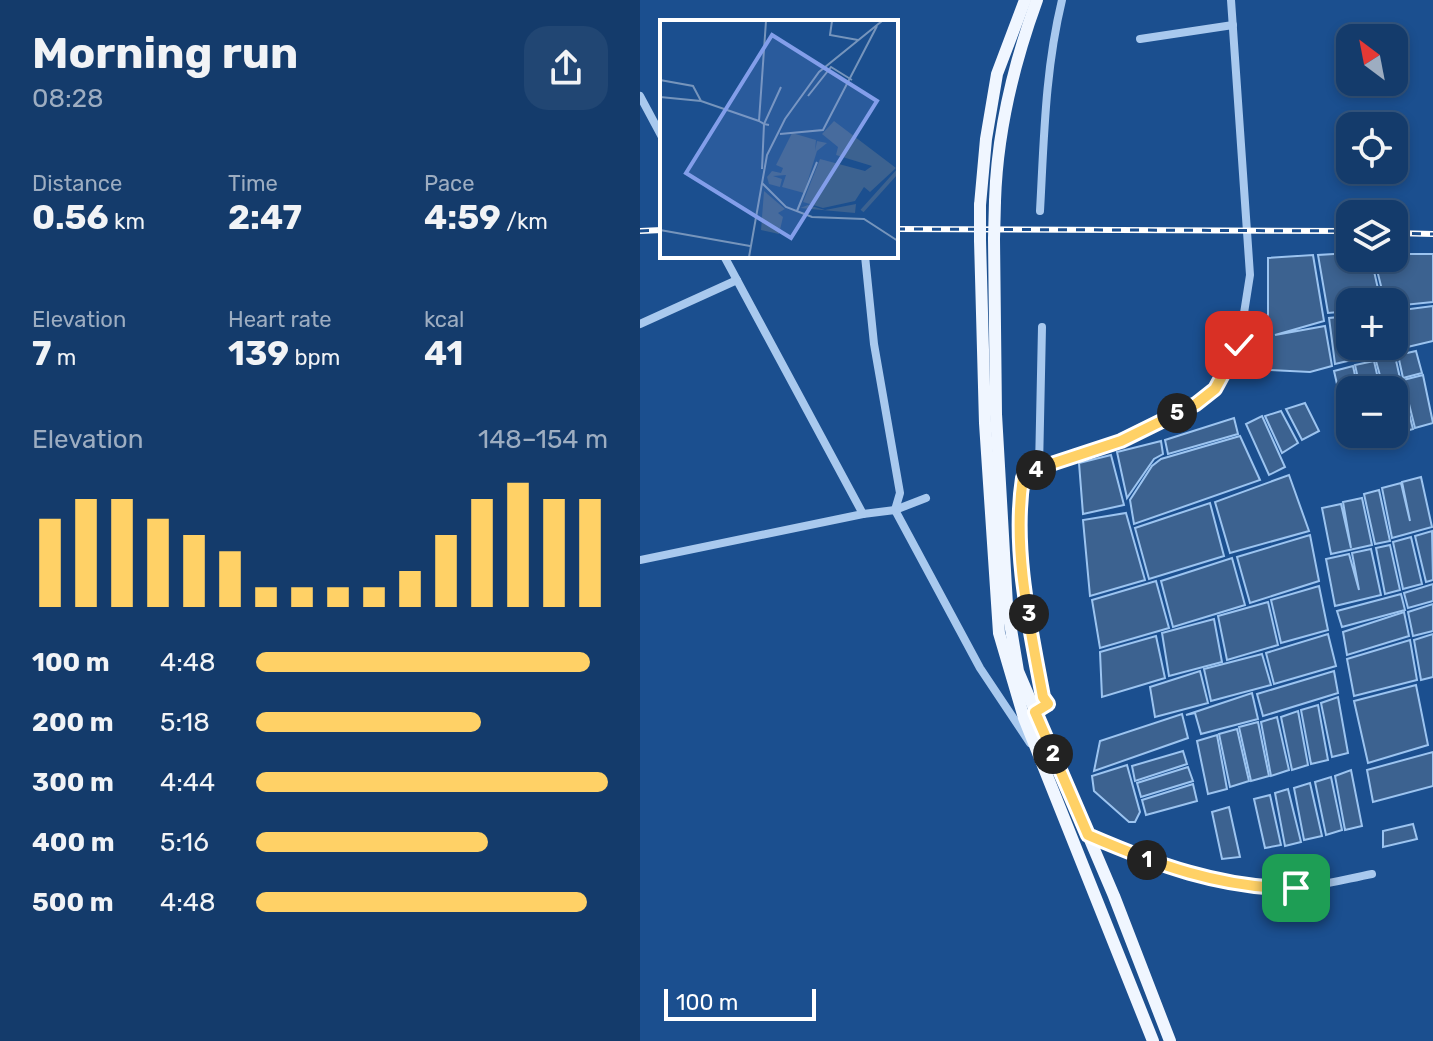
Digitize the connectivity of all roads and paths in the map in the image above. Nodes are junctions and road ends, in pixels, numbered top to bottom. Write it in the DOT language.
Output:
graph roads {
  1 [pos="1025,0"];
  2 [pos="1037,0"];
  3 [pos="1062,0"];
  4 [pos="1231,0"];
  5 [pos="1233,25"];
  6 [pos="1140,39"];
  7 [pos="640,96"];
  8 [pos="660,133"];
  9 [pos="1040,211"];
  10 [pos="725,258"];
  11 [pos="865,258"];
  12 [pos="737,280"];
  13 [pos="640,324"];
  14 [pos="1042,327"];
  15 [pos="1039,468"];
  16 [pos="926,498"];
  17 [pos="895,510"];
  18 [pos="863,514"];
  19 [pos="640,560"];
  20 [pos="1030,715"];
  21 [pos="1041,760"];
  22 [pos="1088,835"];
  23 [pos="1372,874"];
  24 [pos="1153,1041"];
  25 [pos="1170,1041"];
  1 -- 20 [label="main road, bridge"];
  2 -- 20 [label="main road, bridge"];
  3 -- 9 [label="street"];
  4 -- 5 [label="street"];
  5 -- 6 [label="street"];
  5 -- 15 [label="street"];
  7 -- 8 [label="street"];
  10 -- 12 [label="street"];
  11 -- 17 [label="street"];
  12 -- 13 [label="street"];
  12 -- 18 [label="street"];
  14 -- 15 [label="street"];
  15 -- 20 [label="street"];
  16 -- 17 [label="street"];
  17 -- 18 [label="street"];
  17 -- 21 [label="street"];
  18 -- 19 [label="street"];
  20 -- 21 [label="main road"];
  20 -- 22 [label="main road"];
  21 -- 24 [label="main road"];
  22 -- 23 [label="street"];
  22 -- 25 [label="main road"];
}
